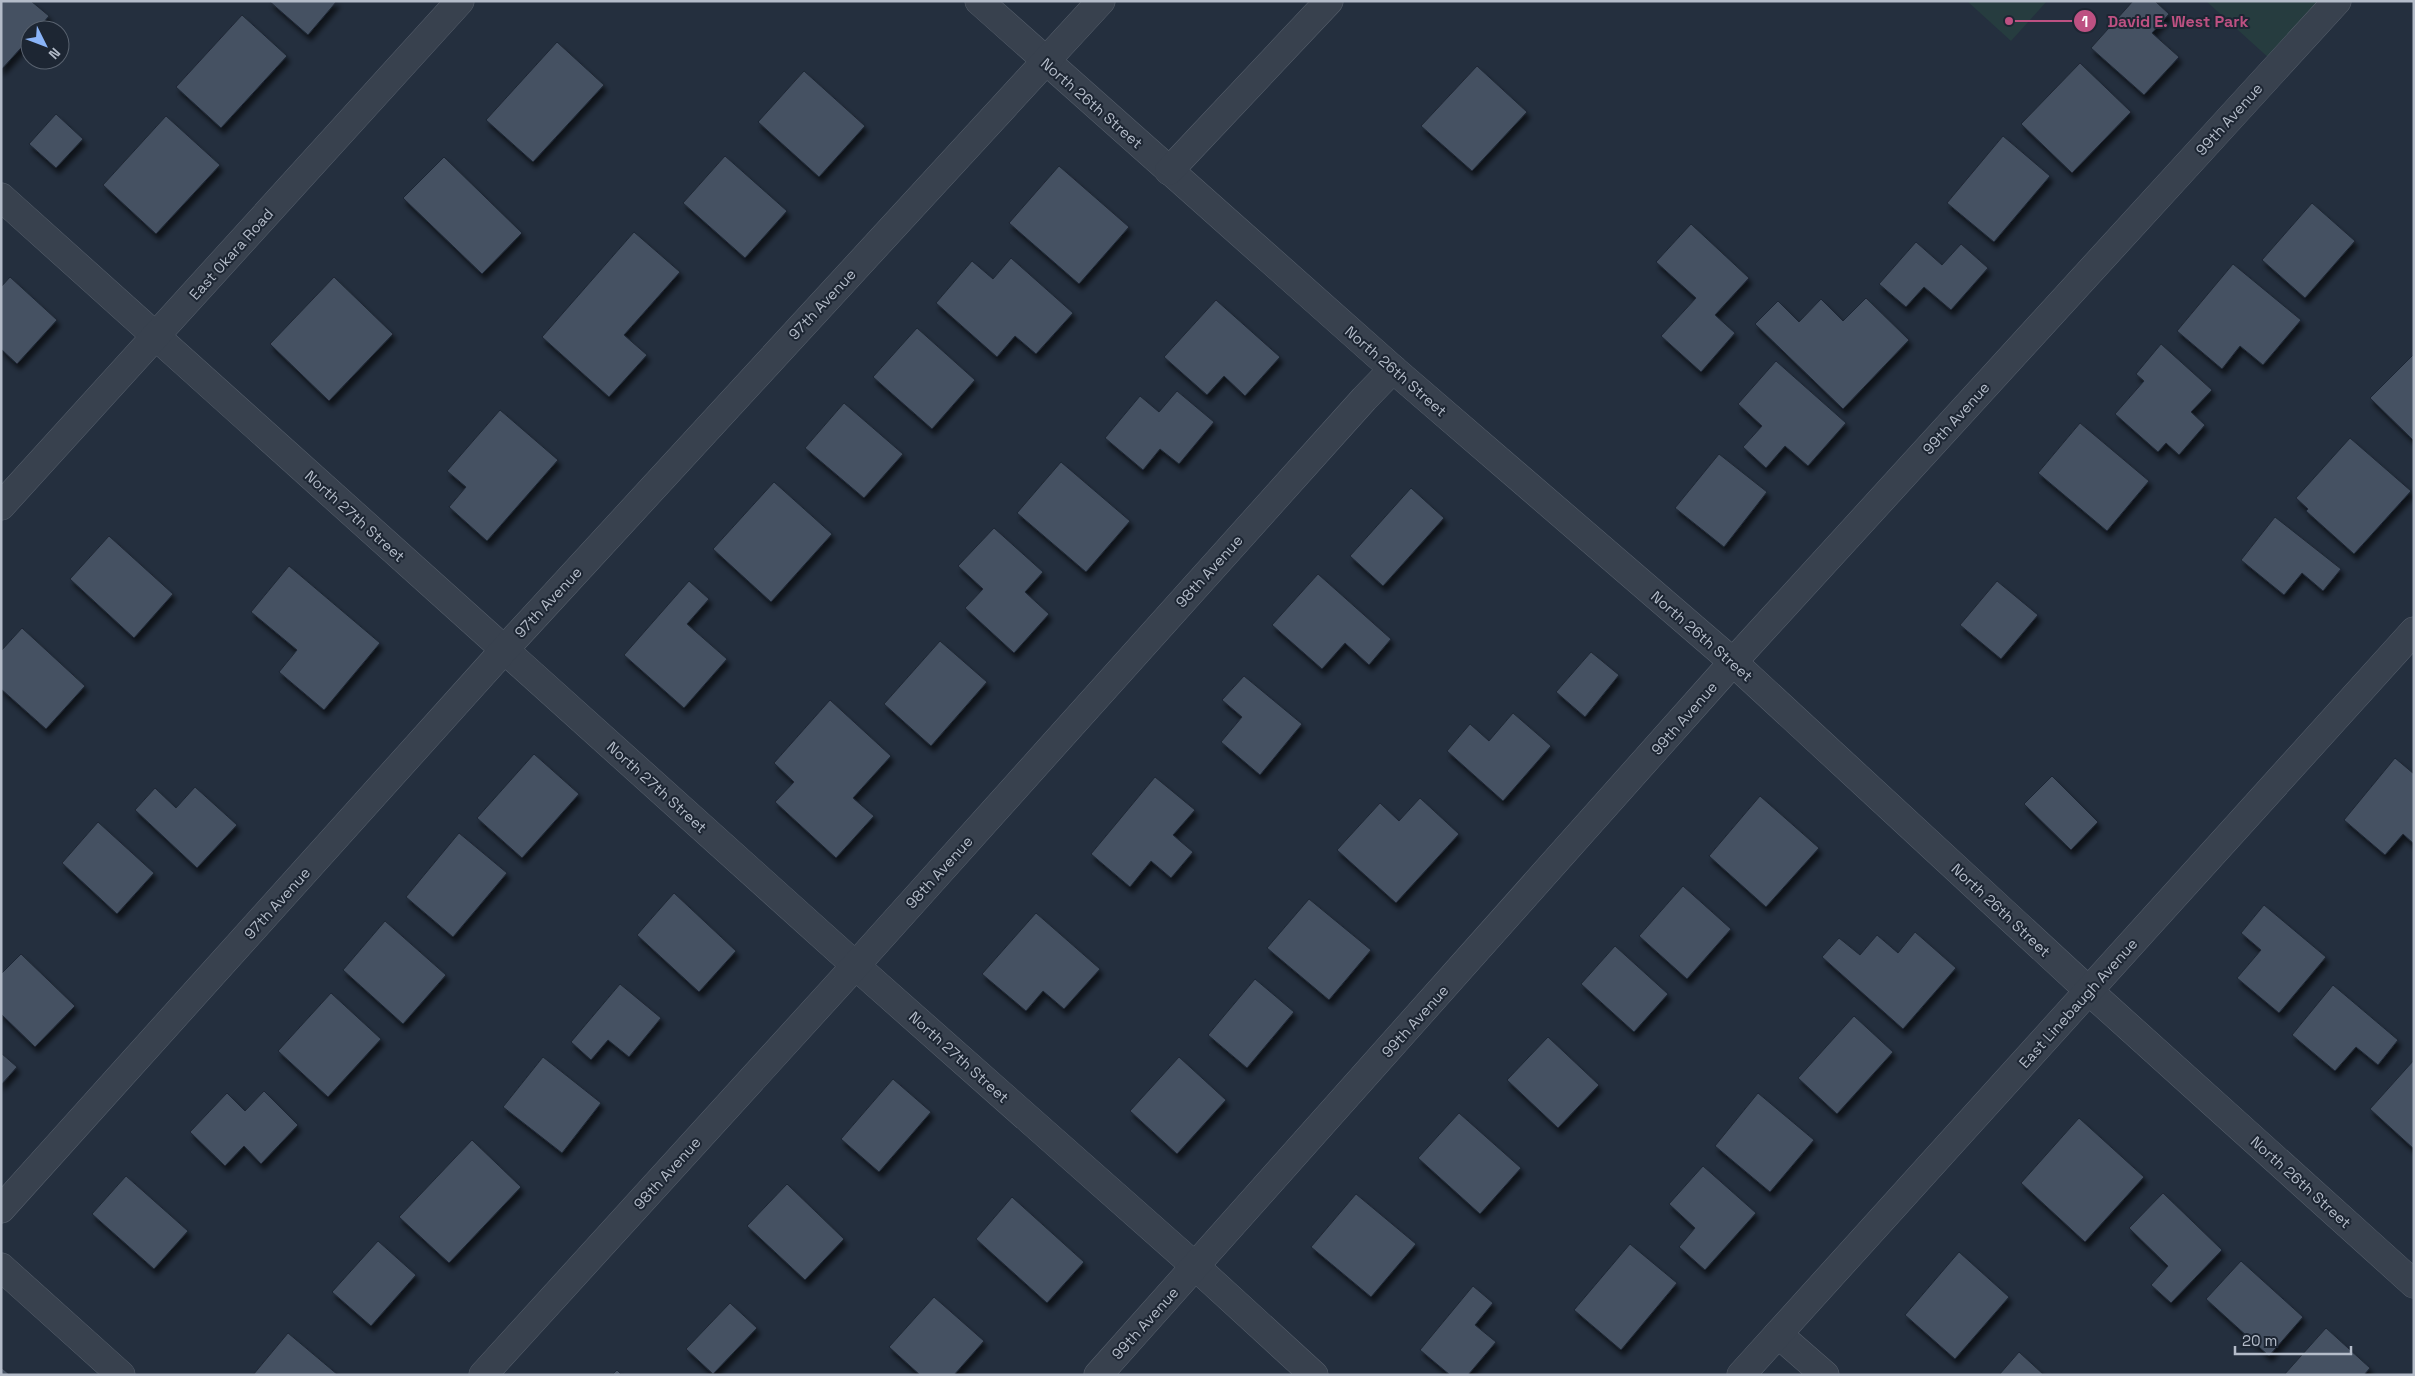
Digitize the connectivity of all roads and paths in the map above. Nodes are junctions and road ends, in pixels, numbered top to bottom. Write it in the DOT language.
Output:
graph roads {
  1 [pos="460,1"];
  2 [pos="979,1"];
  3 [pos="1101,1"];
  4 [pos="1329,1"];
  5 [pos="2337,1"];
  6 [pos="1046,63"];
  7 [pos="1169,171"];
  8 [pos="1,197"];
  9 [pos="156,336"];
  10 [pos="1393,369"];
  11 [pos="1,506"];
  12 [pos="2413,633"];
  13 [pos="504,650"];
  14 [pos="1733,662"];
  15 [pos="856,965"];
  16 [pos="2089,991"];
  17 [pos="1,1209"];
  18 [pos="1,1267"];
  19 [pos="1196,1267"];
  20 [pos="2414,1284"];
  21 [pos="1778,1334"];
  22 [pos="121,1375"];
  23 [pos="483,1375"];
  24 [pos="1098,1375"];
  25 [pos="1314,1375"];
  26 [pos="1741,1375"];
  27 [pos="1825,1375"];
  1 -- 9 [label="street, East Okara Road"];
  2 -- 6 [label="street, North 26th Street"];
  3 -- 6 [label="street, 97th Avenue"];
  4 -- 7 [label="street"];
  5 -- 14 [label="street, 99th Avenue"];
  6 -- 7 [label="street, North 26th Street"];
  6 -- 13 [label="street, 97th Avenue"];
  7 -- 10 [label="street, North 26th Street"];
  8 -- 9 [label="street, North 27th Street"];
  9 -- 11 [label="street, East Okara Road"];
  9 -- 13 [label="street, North 27th Street"];
  10 -- 14 [label="street, North 26th Street"];
  10 -- 15 [label="street, 98th Avenue"];
  12 -- 16 [label="street, East Linebaugh Avenue"];
  13 -- 15 [label="street, North 27th Street"];
  13 -- 17 [label="street, 97th Avenue"];
  14 -- 16 [label="street, North 26th Street"];
  14 -- 19 [label="street, 99th Avenue"];
  15 -- 19 [label="street, North 27th Street"];
  15 -- 23 [label="street, 98th Avenue"];
  16 -- 20 [label="street, North 26th Street"];
  16 -- 21 [label="street, East Linebaugh Avenue"];
  18 -- 22 [label="street"];
  19 -- 24 [label="street, 99th Avenue"];
  19 -- 25 [label="street, North 27th Street"];
  21 -- 26 [label="street, East Linebaugh Avenue"];
  21 -- 27 [label="street"];
}
